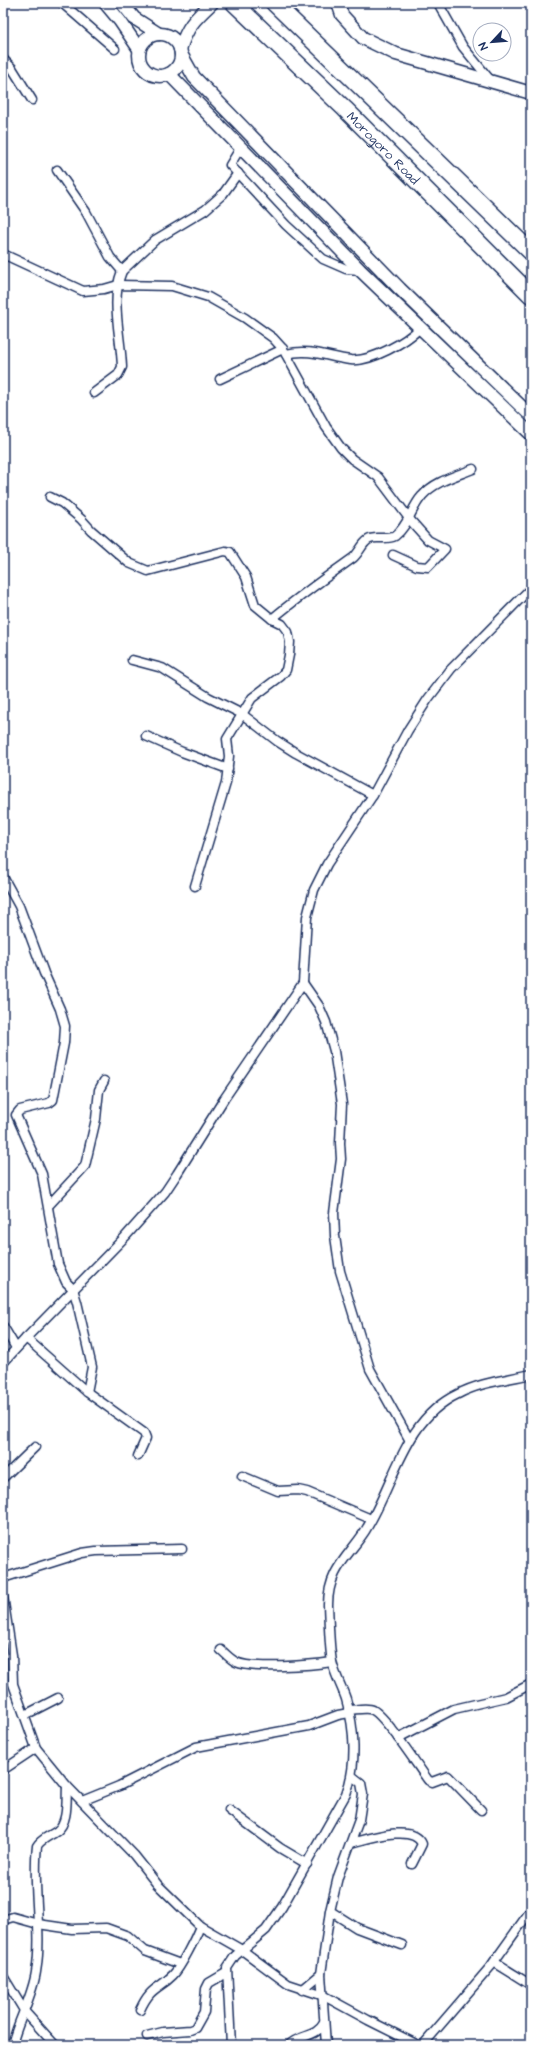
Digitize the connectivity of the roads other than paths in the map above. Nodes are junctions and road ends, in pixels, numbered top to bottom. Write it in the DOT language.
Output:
graph roads {
  1 [pos="62,3"];
  2 [pos="105,3"];
  3 [pos="122,3"];
  4 [pos="212,3"];
  5 [pos="234,3"];
  6 [pos="274,3"];
  7 [pos="338,3"];
  8 [pos="438,3"];
  9 [pos="192,22"];
  10 [pos="162,34"];
  11 [pos="115,49"];
  12 [pos="139,49"];
  13 [pos="180,52"];
  14 [pos="3,59"];
  15 [pos="169,74"];
  16 [pos="493,83"];
  17 [pos="531,93"];
  18 [pos="32,100"];
  19 [pos="241,147"];
  20 [pos="57,170"];
  21 [pos="238,172"];
  22 [pos="531,252"];
  23 [pos="3,254"];
  24 [pos="122,270"];
  25 [pos="360,270"];
  26 [pos="118,285"];
  27 [pos="531,295"];
  28 [pos="420,328"];
  29 [pos="285,352"];
  30 [pos="220,379"];
  31 [pos="94,393"];
  32 [pos="531,416"];
  33 [pos="531,434"];
  34 [pos="473,469"];
  35 [pos="50,497"];
  36 [pos="410,519"];
  37 [pos="393,555"];
  38 [pos="531,588"];
  39 [pos="272,619"];
  40 [pos="132,660"];
  41 [pos="242,714"];
  42 [pos="146,736"];
  43 [pos="228,769"];
  44 [pos="373,795"];
  45 [pos="3,877"];
  46 [pos="195,886"];
  47 [pos="303,983"];
  48 [pos="104,1082"];
  49 [pos="49,1205"];
  50 [pos="73,1289"];
  51 [pos="3,1326"];
  52 [pos="26,1338"];
  53 [pos="16,1348"];
  54 [pos="3,1363"];
  55 [pos="531,1374"];
  56 [pos="87,1392"];
  57 [pos="409,1439"];
  58 [pos="35,1447"];
  59 [pos="138,1456"];
  60 [pos="242,1476"];
  61 [pos="3,1478"];
  62 [pos="371,1519"];
  63 [pos="182,1549"];
  64 [pos="3,1578"];
  65 [pos="3,1596"];
  66 [pos="221,1650"];
  67 [pos="332,1662"];
  68 [pos="12,1677"];
  69 [pos="3,1682"];
  70 [pos="531,1684"];
  71 [pos="58,1698"];
  72 [pos="348,1712"];
  73 [pos="25,1715"];
  74 [pos="398,1738"];
  75 [pos="36,1748"];
  76 [pos="3,1770"];
  77 [pos="352,1776"];
  78 [pos="67,1786"];
  79 [pos="82,1801"];
  80 [pos="229,1810"];
  81 [pos="481,1810"];
  82 [pos="350,1843"];
  83 [pos="307,1864"];
  84 [pos="412,1864"];
  85 [pos="531,1910"];
  86 [pos="330,1912"];
  87 [pos="3,1920"];
  88 [pos="38,1924"];
  89 [pos="200,1926"];
  90 [pos="402,1945"];
  91 [pos="242,1950"];
  92 [pos="494,1962"];
  93 [pos="180,1964"];
  94 [pos="226,1973"];
  95 [pos="321,1974"];
  96 [pos="3,1976"];
  97 [pos="531,1985"];
  98 [pos="302,1990"];
  99 [pos="324,1996"];
  100 [pos="140,2010"];
  101 [pos="25,2012"];
  102 [pos="324,2023"];
  103 [pos="147,2036"];
  104 [pos="12,2045"];
  105 [pos="55,2045"];
  106 [pos="230,2045"];
  107 [pos="289,2045"];
  108 [pos="326,2045"];
  109 [pos="418,2045"];
  110 [pos="423,2045"];
  1 -- 11 [label="street"];
  2 -- 12 [label="street"];
  3 -- 10 [label="street"];
  4 -- 9 [label="street"];
  5 -- 27 [label="highway, Morogoro Road"];
  6 -- 22 [label="highway, Morogoro Road"];
  7 -- 16 [label="street"];
  8 -- 16 [label="street"];
  9 -- 10 [label="street"];
  9 -- 13 [label="street"];
  10 -- 12 [label="street"];
  10 -- 13 [label="street"];
  12 -- 15 [label="street"];
  13 -- 15 [label="street"];
  13 -- 32 [label="street"];
  14 -- 18 [label="street"];
  15 -- 19 [label="street"];
  16 -- 17 [label="street"];
  19 -- 21 [label="street"];
  19 -- 25 [label="street"];
  20 -- 24 [label="street"];
  21 -- 24 [label="street"];
  21 -- 25 [label="street"];
  23 -- 26 [label="street"];
  24 -- 26 [label="street"];
  25 -- 28 [label="street"];
  26 -- 29 [label="street"];
  26 -- 31 [label="street"];
  28 -- 29 [label="street"];
  28 -- 33 [label="street"];
  29 -- 30 [label="street"];
  29 -- 36 [label="street"];
  34 -- 36 [label="street"];
  35 -- 39 [label="street"];
  36 -- 37 [label="street"];
  36 -- 39 [label="street"];
  38 -- 44 [label="street"];
  39 -- 41 [label="street"];
  40 -- 41 [label="street"];
  41 -- 43 [label="street"];
  41 -- 44 [label="street"];
  42 -- 43 [label="street"];
  43 -- 46 [label="street"];
  44 -- 47 [label="street"];
  45 -- 49 [label="street"];
  47 -- 50 [label="street"];
  47 -- 57 [label="street"];
  48 -- 49 [label="street"];
  49 -- 50 [label="street"];
  50 -- 52 [label="street"];
  50 -- 56 [label="street"];
  51 -- 53 [label="street"];
  52 -- 53 [label="street"];
  52 -- 56 [label="street"];
  53 -- 54 [label="street"];
  55 -- 57 [label="street"];
  56 -- 59 [label="street"];
  57 -- 62 [label="street"];
  58 -- 61 [label="street"];
  60 -- 62 [label="street"];
  62 -- 67 [label="street"];
  63 -- 64 [label="street"];
  65 -- 68 [label="street"];
  66 -- 67 [label="street"];
  67 -- 72 [label="street"];
  68 -- 69 [label="street"];
  68 -- 73 [label="street"];
  70 -- 74 [label="street"];
  71 -- 73 [label="street"];
  72 -- 74 [label="street"];
  72 -- 77 [label="street"];
  72 -- 79 [label="street"];
  73 -- 75 [label="street"];
  74 -- 81 [label="street"];
  75 -- 76 [label="street"];
  75 -- 78 [label="street"];
  77 -- 82 [label="street"];
  77 -- 83 [label="street"];
  78 -- 79 [label="street"];
  78 -- 88 [label="street"];
  79 -- 89 [label="street"];
  80 -- 83 [label="street"];
  82 -- 84 [label="street"];
  82 -- 86 [label="street"];
  83 -- 91 [label="street"];
  85 -- 92 [label="street"];
  86 -- 90 [label="street"];
  86 -- 95 [label="street"];
  87 -- 88 [label="street"];
  88 -- 93 [label="street"];
  88 -- 101 [label="street"];
  89 -- 91 [label="street"];
  89 -- 93 [label="street"];
  91 -- 94 [label="street"];
  91 -- 98 [label="street"];
  92 -- 97 [label="street"];
  92 -- 110 [label="street"];
  93 -- 100 [label="street"];
  94 -- 103 [label="street"];
  94 -- 106 [label="street"];
  95 -- 98 [label="street"];
  95 -- 99 [label="street"];
  96 -- 101 [label="street"];
  98 -- 99 [label="street"];
  99 -- 102 [label="street"];
  99 -- 109 [label="street"];
  101 -- 104 [label="street"];
  101 -- 105 [label="street"];
  102 -- 107 [label="street"];
  102 -- 108 [label="street"];
}
